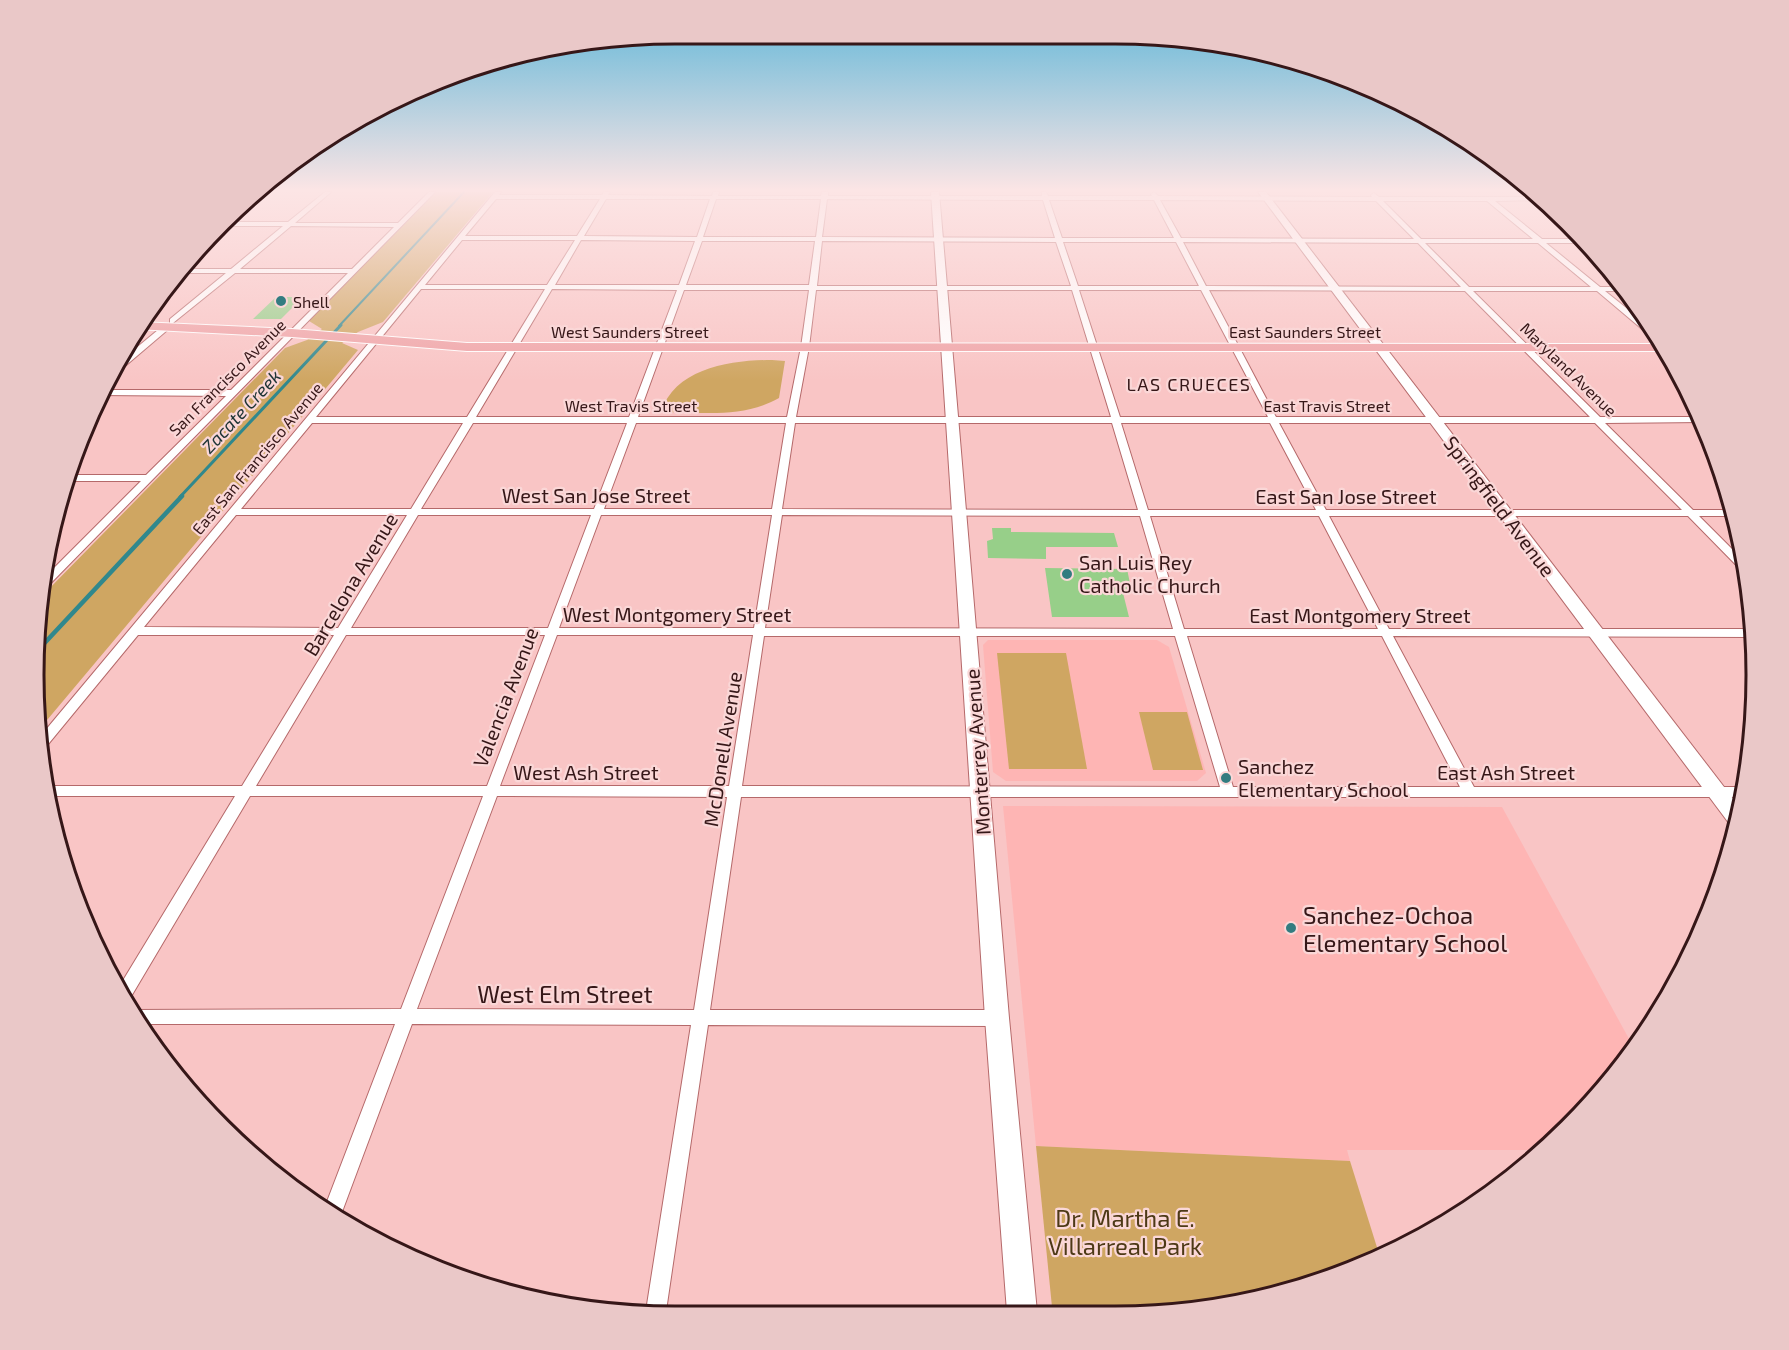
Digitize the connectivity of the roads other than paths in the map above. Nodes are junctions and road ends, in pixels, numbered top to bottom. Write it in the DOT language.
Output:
graph roads {
  1 [pos="252,255"];
  2 [pos="370,255"];
  3 [pos="445,255"];
  4 [pos="569,255"];
  5 [pos="693,255"];
  6 [pos="816,255"];
  7 [pos="939,255"];
  8 [pos="1063,255"];
  9 [pos="1186,255"];
  10 [pos="1310,255"];
  11 [pos="1433,255"];
  12 [pos="1557,255"];
  13 [pos="190,271"];
  14 [pos="233,271"];
  15 [pos="354,271"];
  16 [pos="419,287"];
  17 [pos="550,287"];
  18 [pos="680,287"];
  19 [pos="811,288"];
  20 [pos="942,288"];
  21 [pos="1073,288"];
  22 [pos="1204,288"];
  23 [pos="1336,288"];
  24 [pos="1467,288"];
  25 [pos="1598,289"];
  26 [pos="1613,289"];
  27 [pos="1636,320"];
  28 [pos="151,322"];
  29 [pos="170,324"];
  30 [pos="149,325"];
  31 [pos="292,333"];
  32 [pos="377,340"];
  33 [pos="515,347"];
  34 [pos="660,347"];
  35 [pos="805,347"];
  36 [pos="946,347"];
  37 [pos="1094,348"];
  38 [pos="1237,348"];
  39 [pos="1381,348"];
  40 [pos="1525,348"];
  41 [pos="1654,348"];
  42 [pos="128,359"];
  43 [pos="111,393"];
  44 [pos="232,393"];
  45 [pos="1434,419"];
  46 [pos="310,420"];
  47 [pos="471,420"];
  48 [pos="631,420"];
  49 [pos="791,420"];
  50 [pos="952,420"];
  51 [pos="1116,420"];
  52 [pos="1275,420"];
  53 [pos="1600,420"];
  54 [pos="1691,420"];
  55 [pos="75,478"];
  56 [pos="148,478"];
  57 [pos="234,512"];
  58 [pos="415,512"];
  59 [pos="596,513"];
  60 [pos="777,513"];
  61 [pos="1692,513"];
  62 [pos="1724,513"];
  63 [pos="959,514"];
  64 [pos="1325,514"];
  65 [pos="1506,514"];
  66 [pos="1145,515"];
  67 [pos="1734,556"];
  68 [pos="52,576"];
  69 [pos="134,631"];
  70 [pos="342,631"];
  71 [pos="551,632"];
  72 [pos="759,632"];
  73 [pos="968,632"];
  74 [pos="1180,633"];
  75 [pos="1387,633"];
  76 [pos="1596,633"];
  77 [pos="1744,633"];
  78 [pos="47,737"];
  79 [pos="55,791"];
  80 [pos="246,791"];
  81 [pos="490,791"];
  82 [pos="735,791"];
  83 [pos="980,791"];
  84 [pos="1228,792"];
  85 [pos="1470,792"];
  86 [pos="1716,792"];
  87 [pos="1734,792"];
  88 [pos="1730,810"];
  89 [pos="127,989"];
  90 [pos="144,1016"];
  91 [pos="406,1017"];
  92 [pos="701,1017"];
  93 [pos="996,1018"];
  94 [pos="335,1207"];
  95 [pos="657,1306"];
  96 [pos="1022,1306"];
  1 -- 14 [label="street"];
  2 -- 15 [label="street, San Francisco Avenue"];
  3 -- 16 [label="street, East San Francisco Avenue"];
  4 -- 17 [label="street, Barcelona Avenue"];
  5 -- 18 [label="street, Valencia Avenue"];
  6 -- 19 [label="street, McDonell Avenue"];
  7 -- 20 [label="street, Monterrey Avenue"];
  8 -- 21 [label="street"];
  9 -- 22 [label="street"];
  10 -- 23 [label="street, Springfield Avenue"];
  11 -- 24 [label="street, Maryland Avenue"];
  12 -- 25 [label="street"];
  13 -- 14 [label="street"];
  14 -- 15 [label="street"];
  14 -- 29 [label="street"];
  15 -- 31 [label="street, San Francisco Avenue"];
  16 -- 17 [label="street"];
  16 -- 32 [label="street, East San Francisco Avenue"];
  17 -- 18 [label="street"];
  17 -- 33 [label="street, Barcelona Avenue"];
  18 -- 19 [label="street"];
  18 -- 34 [label="street, Valencia Avenue"];
  19 -- 20 [label="street"];
  19 -- 35 [label="street, McDonell Avenue"];
  20 -- 21 [label="street"];
  20 -- 36 [label="street, Monterrey Avenue"];
  21 -- 22 [label="street"];
  21 -- 37 [label="street"];
  22 -- 23 [label="street"];
  22 -- 38 [label="street"];
  23 -- 24 [label="street"];
  23 -- 39 [label="street, Springfield Avenue"];
  24 -- 25 [label="street"];
  24 -- 40 [label="street, Maryland Avenue"];
  25 -- 26 [label="street"];
  25 -- 27 [label="street"];
  28 -- 29 [label="main road"];
  29 -- 30 [label="main road"];
  29 -- 31 [label="main road, West Saunders Street"];
  29 -- 42 [label="street"];
  31 -- 32 [label="main road, West Saunders Street"];
  31 -- 44 [label="street, San Francisco Avenue"];
  32 -- 33 [label="main road, West Saunders Street"];
  32 -- 46 [label="street, East San Francisco Avenue"];
  33 -- 34 [label="main road, West Saunders Street"];
  33 -- 47 [label="street, Barcelona Avenue"];
  34 -- 35 [label="main road, West Saunders Street"];
  34 -- 48 [label="street, Valencia Avenue"];
  35 -- 36 [label="main road, West Saunders Street"];
  35 -- 49 [label="street, McDonell Avenue"];
  36 -- 37 [label="main road, East Saunders Street"];
  36 -- 50 [label="street, Monterrey Avenue"];
  37 -- 38 [label="main road, East Saunders Street"];
  37 -- 51 [label="street"];
  38 -- 39 [label="main road, East Saunders Street"];
  38 -- 52 [label="street"];
  39 -- 40 [label="main road, East Saunders Street"];
  39 -- 45 [label="street, Springfield Avenue"];
  40 -- 41 [label="main road, East Saunders Street"];
  40 -- 53 [label="street, Maryland Avenue"];
  43 -- 44 [label="street"];
  44 -- 56 [label="street, San Francisco Avenue"];
  45 -- 52 [label="street, East Travis Street"];
  45 -- 53 [label="street, East Travis Street"];
  45 -- 65 [label="street, Springfield Avenue"];
  46 -- 47 [label="street, West Travis Street"];
  46 -- 57 [label="street, East San Francisco Avenue"];
  47 -- 48 [label="street, West Travis Street"];
  47 -- 58 [label="street, Barcelona Avenue"];
  48 -- 49 [label="street, West Travis Street"];
  48 -- 59 [label="street, Valencia Avenue"];
  49 -- 50 [label="street, West Travis Street"];
  49 -- 60 [label="street, McDonell Avenue"];
  50 -- 51 [label="street, East Travis Street"];
  50 -- 63 [label="street, Monterrey Avenue"];
  51 -- 52 [label="street, East Travis Street"];
  51 -- 66 [label="street"];
  52 -- 64 [label="street"];
  53 -- 54 [label="street, East Travis Street"];
  53 -- 61 [label="street, Maryland Avenue"];
  55 -- 56 [label="street"];
  56 -- 68 [label="street, San Francisco Avenue"];
  57 -- 58 [label="street, West San Jose Street"];
  57 -- 69 [label="street, East San Francisco Avenue"];
  58 -- 59 [label="street, West San Jose Street"];
  58 -- 70 [label="street, Barcelona Avenue"];
  59 -- 60 [label="street, West San Jose Street"];
  59 -- 71 [label="street, Valencia Avenue"];
  60 -- 63 [label="street, West San Jose Street"];
  60 -- 72 [label="street, McDonell Avenue"];
  61 -- 62 [label="street, East San Jose Street"];
  61 -- 65 [label="street, East San Jose Street"];
  61 -- 67 [label="street, Maryland Avenue"];
  63 -- 66 [label="street, East San Jose Street"];
  63 -- 73 [label="street, Monterrey Avenue"];
  64 -- 65 [label="street, East San Jose Street"];
  64 -- 66 [label="street, East San Jose Street"];
  64 -- 75 [label="street"];
  65 -- 76 [label="street, Springfield Avenue"];
  66 -- 74 [label="street"];
  69 -- 70 [label="street, West Montgomery Street"];
  69 -- 78 [label="street, East San Francisco Avenue"];
  70 -- 71 [label="street, West Montgomery Street"];
  70 -- 80 [label="street, Barcelona Avenue"];
  71 -- 72 [label="street, West Montgomery Street"];
  71 -- 81 [label="street, Valencia Avenue"];
  72 -- 73 [label="street, West Montgomery Street"];
  72 -- 82 [label="street, McDonell Avenue"];
  73 -- 74 [label="street, East Montgomery Street"];
  73 -- 83 [label="street, Monterrey Avenue"];
  74 -- 75 [label="street, East Montgomery Street"];
  74 -- 84 [label="street"];
  75 -- 76 [label="street, East Montgomery Street"];
  75 -- 85 [label="street"];
  76 -- 77 [label="street, East Montgomery Street"];
  76 -- 86 [label="street, Springfield Avenue"];
  79 -- 80 [label="street, West Ash Street"];
  80 -- 81 [label="street, West Ash Street"];
  80 -- 89 [label="street, Barcelona Avenue"];
  81 -- 82 [label="street, West Ash Street"];
  81 -- 91 [label="street, Valencia Avenue"];
  82 -- 83 [label="street, West Ash Street"];
  82 -- 92 [label="street, McDonell Avenue"];
  83 -- 84 [label="street, East Ash Street"];
  83 -- 93 [label="street, Monterrey Avenue"];
  84 -- 85 [label="street, East Ash Street"];
  85 -- 86 [label="street, East Ash Street"];
  86 -- 87 [label="street, East Ash Street"];
  86 -- 88 [label="street, Springfield Avenue"];
  90 -- 91 [label="street, West Elm Street"];
  91 -- 92 [label="street, West Elm Street"];
  91 -- 94 [label="street, Valencia Avenue"];
  92 -- 93 [label="street, West Elm Street"];
  92 -- 95 [label="street, McDonell Avenue"];
  93 -- 96 [label="street, Monterrey Avenue"];
}
